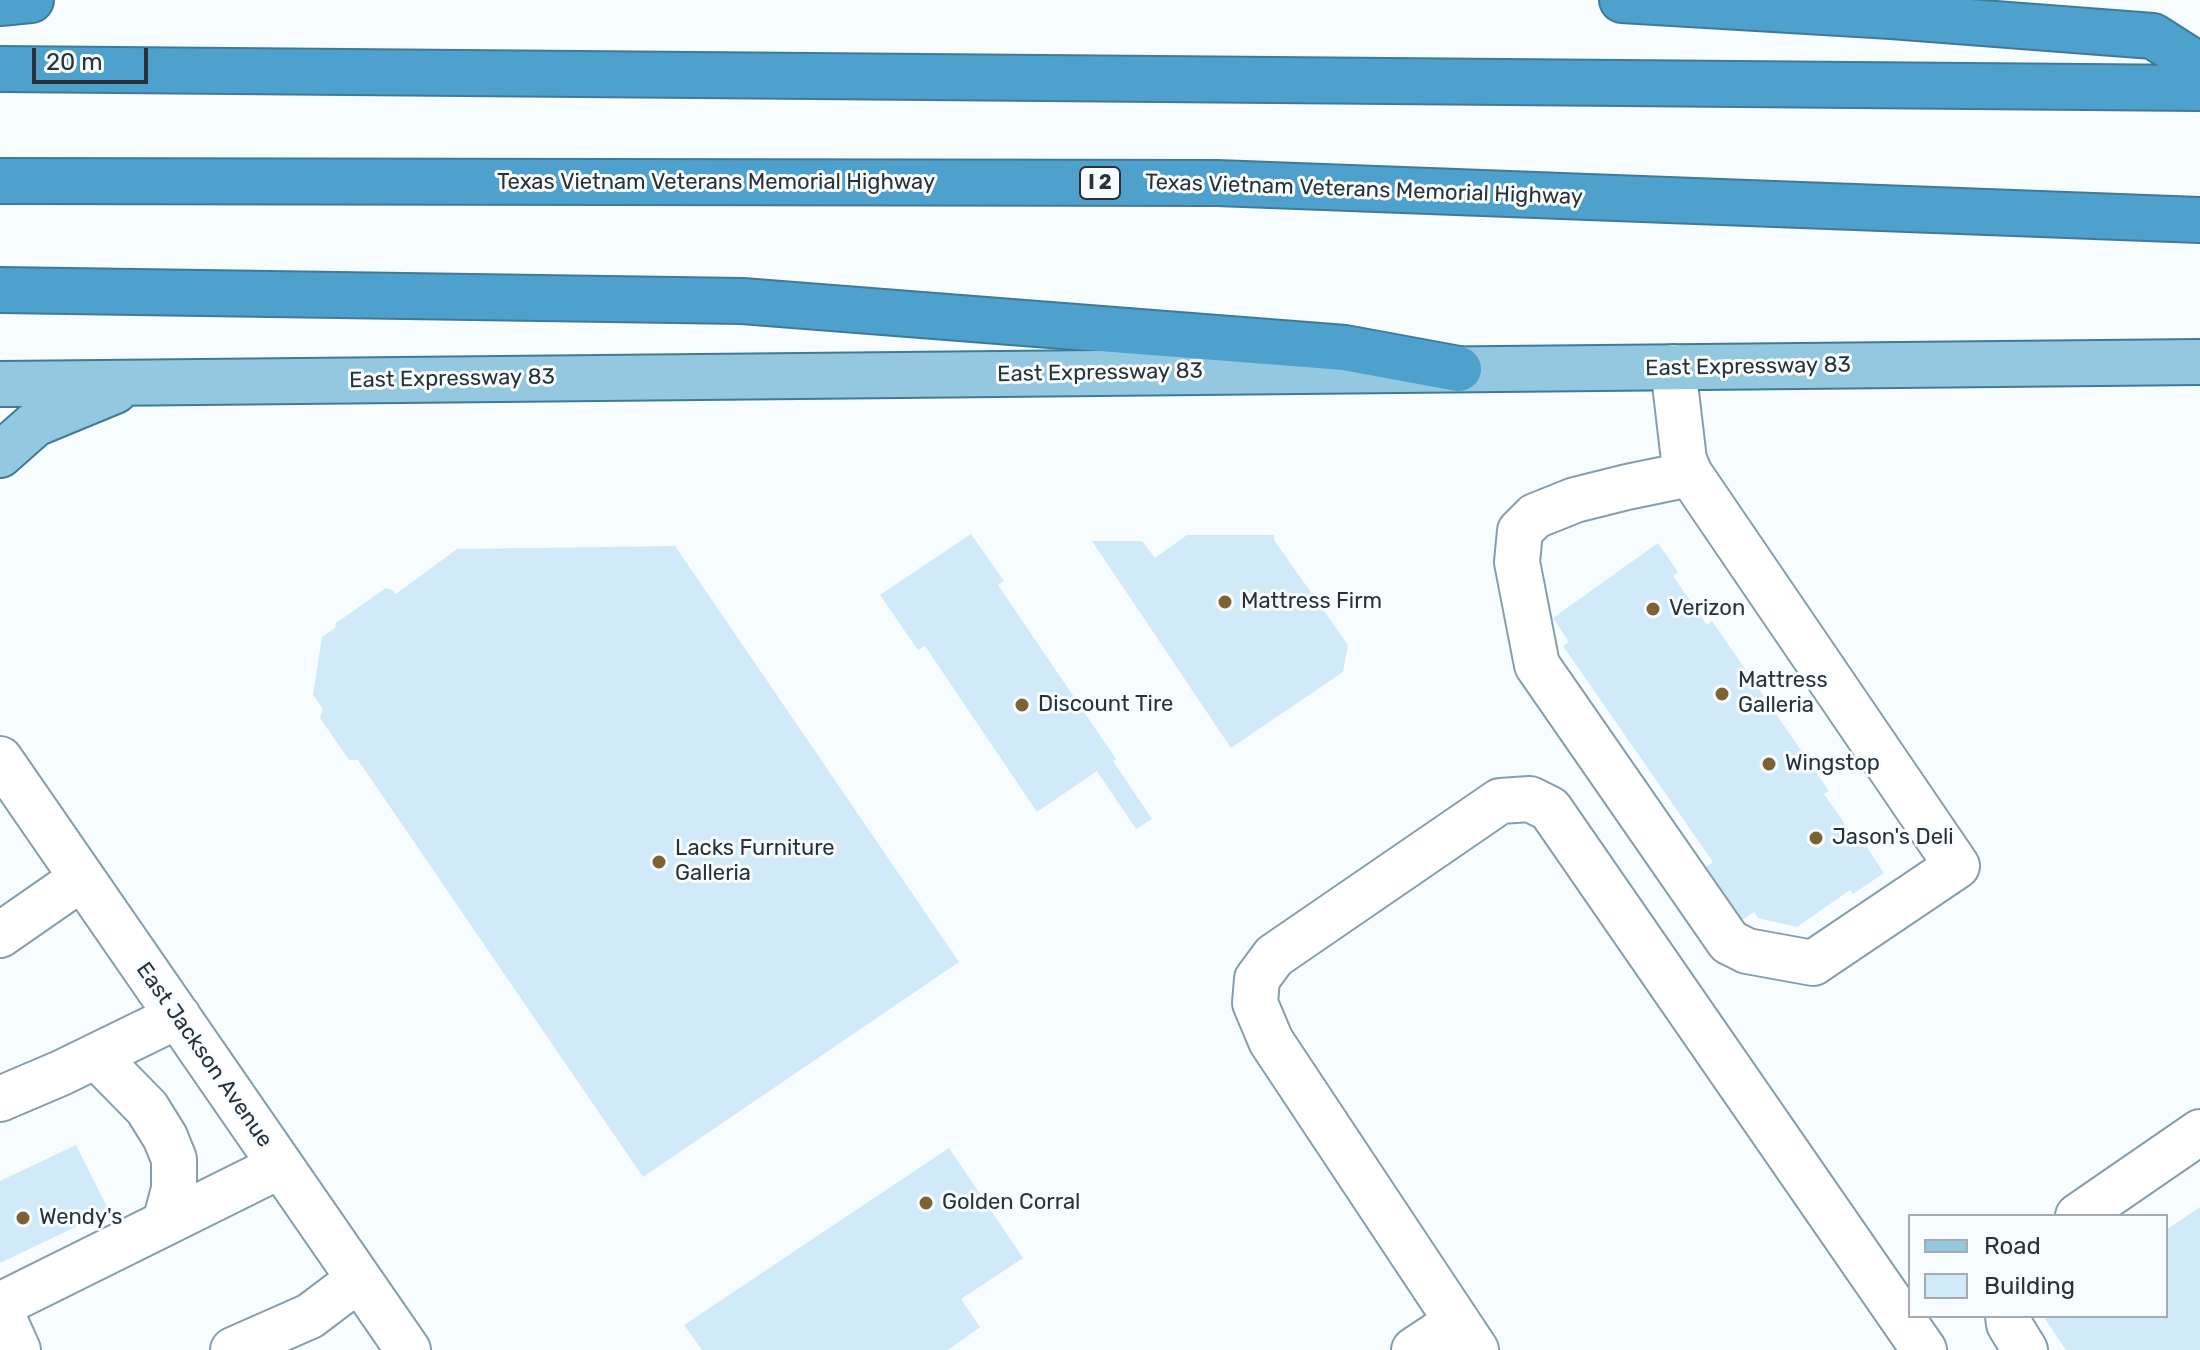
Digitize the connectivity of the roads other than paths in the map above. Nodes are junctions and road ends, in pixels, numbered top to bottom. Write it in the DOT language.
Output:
graph roads {
  1 [pos="31,0"];
  2 [pos="1622,0"];
  3 [pos="0,3"];
  4 [pos="2200,66"];
  5 [pos="0,69"];
  6 [pos="2200,88"];
  7 [pos="0,181"];
  8 [pos="2200,220"];
  9 [pos="0,290"];
  10 [pos="2200,362"];
  11 [pos="1673,367"];
  12 [pos="1459,369"];
  13 [pos="8,380"];
  14 [pos="135,382"];
  15 [pos="0,455"];
  16 [pos="1690,474"];
  17 [pos="0,759"];
  18 [pos="82,878"];
  19 [pos="0,935"];
  20 [pos="178,1016"];
  21 [pos="96,1056"];
  22 [pos="0,1099"];
  23 [pos="2200,1132"];
  24 [pos="280,1166"];
  25 [pos="2081,1214"];
  26 [pos="165,1223"];
  27 [pos="359,1279"];
  28 [pos="0,1308"];
  29 [pos="2008,1318"];
  30 [pos="1466,1336"];
  31 [pos="18,1350"];
  32 [pos="233,1350"];
  33 [pos="408,1350"];
  34 [pos="1414,1350"];
  35 [pos="1924,1350"];
  36 [pos="2025,1350"];
  1 -- 3 [label="highway"];
  2 -- 4 [label="highway"];
  5 -- 6 [label="highway"];
  7 -- 8 [label="highway, Texas Vietnam Veterans Memorial Highway / I 2"];
  9 -- 12 [label="highway"];
  10 -- 11 [label="main road, East Expressway 83"];
  11 -- 12 [label="main road, East Expressway 83"];
  11 -- 16 [label="street"];
  12 -- 14 [label="main road, East Expressway 83"];
  13 -- 14 [label="main road, East Expressway 83"];
  14 -- 15 [label="main road"];
  16 -- 16 [label="street"];
  17 -- 18 [label="street, East Jackson Avenue"];
  18 -- 19 [label="street"];
  18 -- 20 [label="street, East Jackson Avenue"];
  20 -- 21 [label="street"];
  20 -- 24 [label="street, East Jackson Avenue"];
  21 -- 22 [label="street"];
  21 -- 26 [label="street"];
  23 -- 25 [label="street"];
  24 -- 26 [label="street"];
  24 -- 27 [label="street, East Jackson Avenue"];
  26 -- 28 [label="street"];
  27 -- 32 [label="street"];
  27 -- 33 [label="street, East Jackson Avenue"];
  28 -- 31 [label="street"];
  29 -- 36 [label="street"];
  30 -- 34 [label="street"];
  30 -- 35 [label="street"];
}
